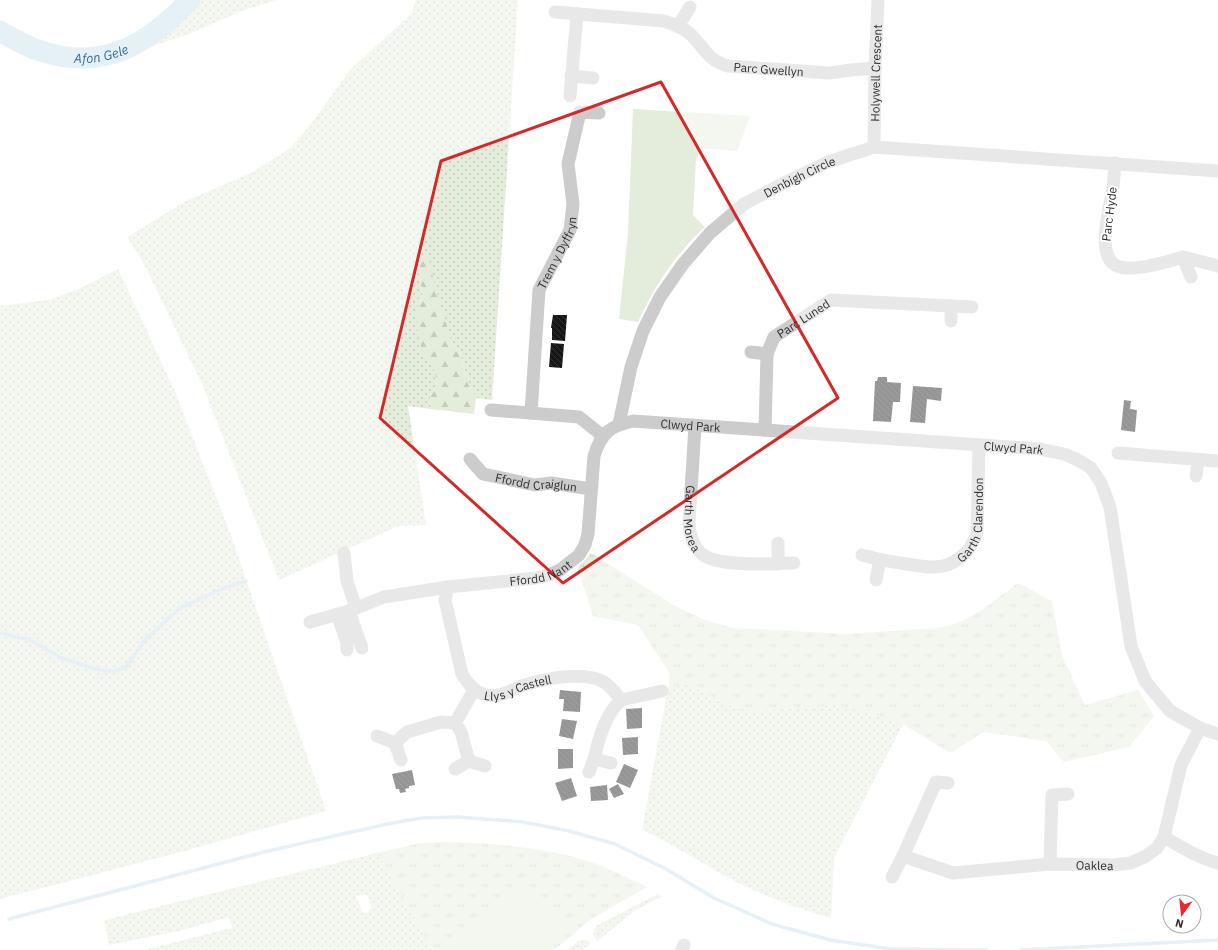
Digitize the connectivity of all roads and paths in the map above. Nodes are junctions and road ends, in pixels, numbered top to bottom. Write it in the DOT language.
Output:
graph roads {
  1 [pos="878,0"];
  2 [pos="690,7"];
  3 [pos="555,12"];
  4 [pos="577,14"];
  5 [pos="678,26"];
  6 [pos="874,68"];
  7 [pos="572,76"];
  8 [pos="593,78"];
  9 [pos="570,96"];
  10 [pos="599,113"];
  11 [pos="874,147"];
  12 [pos="1115,163"];
  13 [pos="1218,170"];
  14 [pos="1183,257"];
  15 [pos="1218,266"];
  16 [pos="1191,276"];
  17 [pos="951,306"];
  18 [pos="972,307"];
  19 [pos="951,321"];
  20 [pos="751,352"];
  21 [pos="767,354"];
  22 [pos="491,410"];
  23 [pos="531,413"];
  24 [pos="619,424"];
  25 [pos="695,426"];
  26 [pos="765,430"];
  27 [pos="603,436"];
  28 [pos="979,445"];
  29 [pos="1118,453"];
  30 [pos="470,459"];
  31 [pos="1198,460"];
  32 [pos="1218,461"];
  33 [pos="1196,476"];
  34 [pos="591,488"];
  35 [pos="778,543"];
  36 [pos="344,553"];
  37 [pos="862,555"];
  38 [pos="880,560"];
  39 [pos="794,563"];
  40 [pos="778,564"];
  41 [pos="876,580"];
  42 [pos="448,587"];
  43 [pos="348,611"];
  44 [pos="310,622"];
  45 [pos="362,648"];
  46 [pos="347,650"];
  47 [pos="474,690"];
  48 [pos="662,691"];
  49 [pos="621,700"];
  50 [pos="455,723"];
  51 [pos="1200,728"];
  52 [pos="1218,734"];
  53 [pos="377,736"];
  54 [pos="395,743"];
  55 [pos="594,759"];
  56 [pos="401,760"];
  57 [pos="469,761"];
  58 [pos="611,763"];
  59 [pos="485,766"];
  60 [pos="455,769"];
  61 [pos="589,772"];
  62 [pos="941,779"];
  63 [pos="1068,794"];
  64 [pos="1164,837"];
  65 [pos="904,856"];
  66 [pos="1218,863"];
  67 [pos="1050,864"];
  68 [pos="892,877"];
  1 -- 6 [label="street, Holywell Crescent"];
  2 -- 5 [label="street"];
  3 -- 4 [label="street, Parc Gwellyn"];
  4 -- 5 [label="street, Parc Gwellyn"];
  4 -- 7 [label="street"];
  5 -- 6 [label="street, Parc Gwellyn"];
  6 -- 11 [label="street, Holywell Crescent"];
  7 -- 8 [label="street"];
  7 -- 9 [label="street"];
  10 -- 23 [label="street, Trem y Dyffryn"];
  11 -- 12 [label="street, Denbigh Circle"];
  11 -- 24 [label="street, Denbigh Circle"];
  12 -- 13 [label="street, Denbigh Circle"];
  12 -- 14 [label="street, Parc Hyde"];
  14 -- 15 [label="street"];
  14 -- 16 [label="street"];
  17 -- 18 [label="street, Parc Luned"];
  17 -- 19 [label="street"];
  17 -- 21 [label="street, Parc Luned"];
  20 -- 21 [label="street"];
  21 -- 26 [label="street, Parc Luned"];
  22 -- 23 [label="street"];
  23 -- 27 [label="street"];
  24 -- 25 [label="street, Clwyd Park"];
  24 -- 27 [label="street, Ffordd Nant"];
  25 -- 26 [label="street, Clwyd Park"];
  25 -- 40 [label="street, Garth Morea"];
  26 -- 28 [label="street, Clwyd Park"];
  27 -- 34 [label="street, Ffordd Nant"];
  28 -- 38 [label="street, Garth Clarendon"];
  28 -- 51 [label="street, Clwyd Park"];
  29 -- 31 [label="street"];
  30 -- 34 [label="street, Ffordd Craiglun"];
  31 -- 32 [label="street"];
  31 -- 33 [label="street"];
  34 -- 42 [label="street, Ffordd Nant"];
  35 -- 40 [label="street"];
  36 -- 43 [label="street"];
  37 -- 38 [label="street, Garth Clarendon"];
  38 -- 41 [label="street"];
  39 -- 40 [label="street, Garth Morea"];
  42 -- 43 [label="street, Ffordd Nant"];
  42 -- 47 [label="street, Llys y Castell"];
  43 -- 44 [label="street, Ffordd Nant"];
  43 -- 45 [label="street"];
  43 -- 46 [label="street"];
  47 -- 49 [label="street, Llys y Castell"];
  47 -- 50 [label="street"];
  48 -- 49 [label="street"];
  49 -- 55 [label="street"];
  50 -- 54 [label="street"];
  50 -- 57 [label="street"];
  51 -- 52 [label="street, Clwyd Park"];
  51 -- 64 [label="street, Oaklea"];
  53 -- 54 [label="street"];
  54 -- 56 [label="street"];
  55 -- 58 [label="street"];
  55 -- 61 [label="street"];
  57 -- 59 [label="street"];
  57 -- 60 [label="street"];
  62 -- 65 [label="street"];
  63 -- 67 [label="street"];
  64 -- 66 [label="street"];
  64 -- 67 [label="street, Oaklea"];
  65 -- 67 [label="street, Oaklea"];
  65 -- 68 [label="street"];
}
